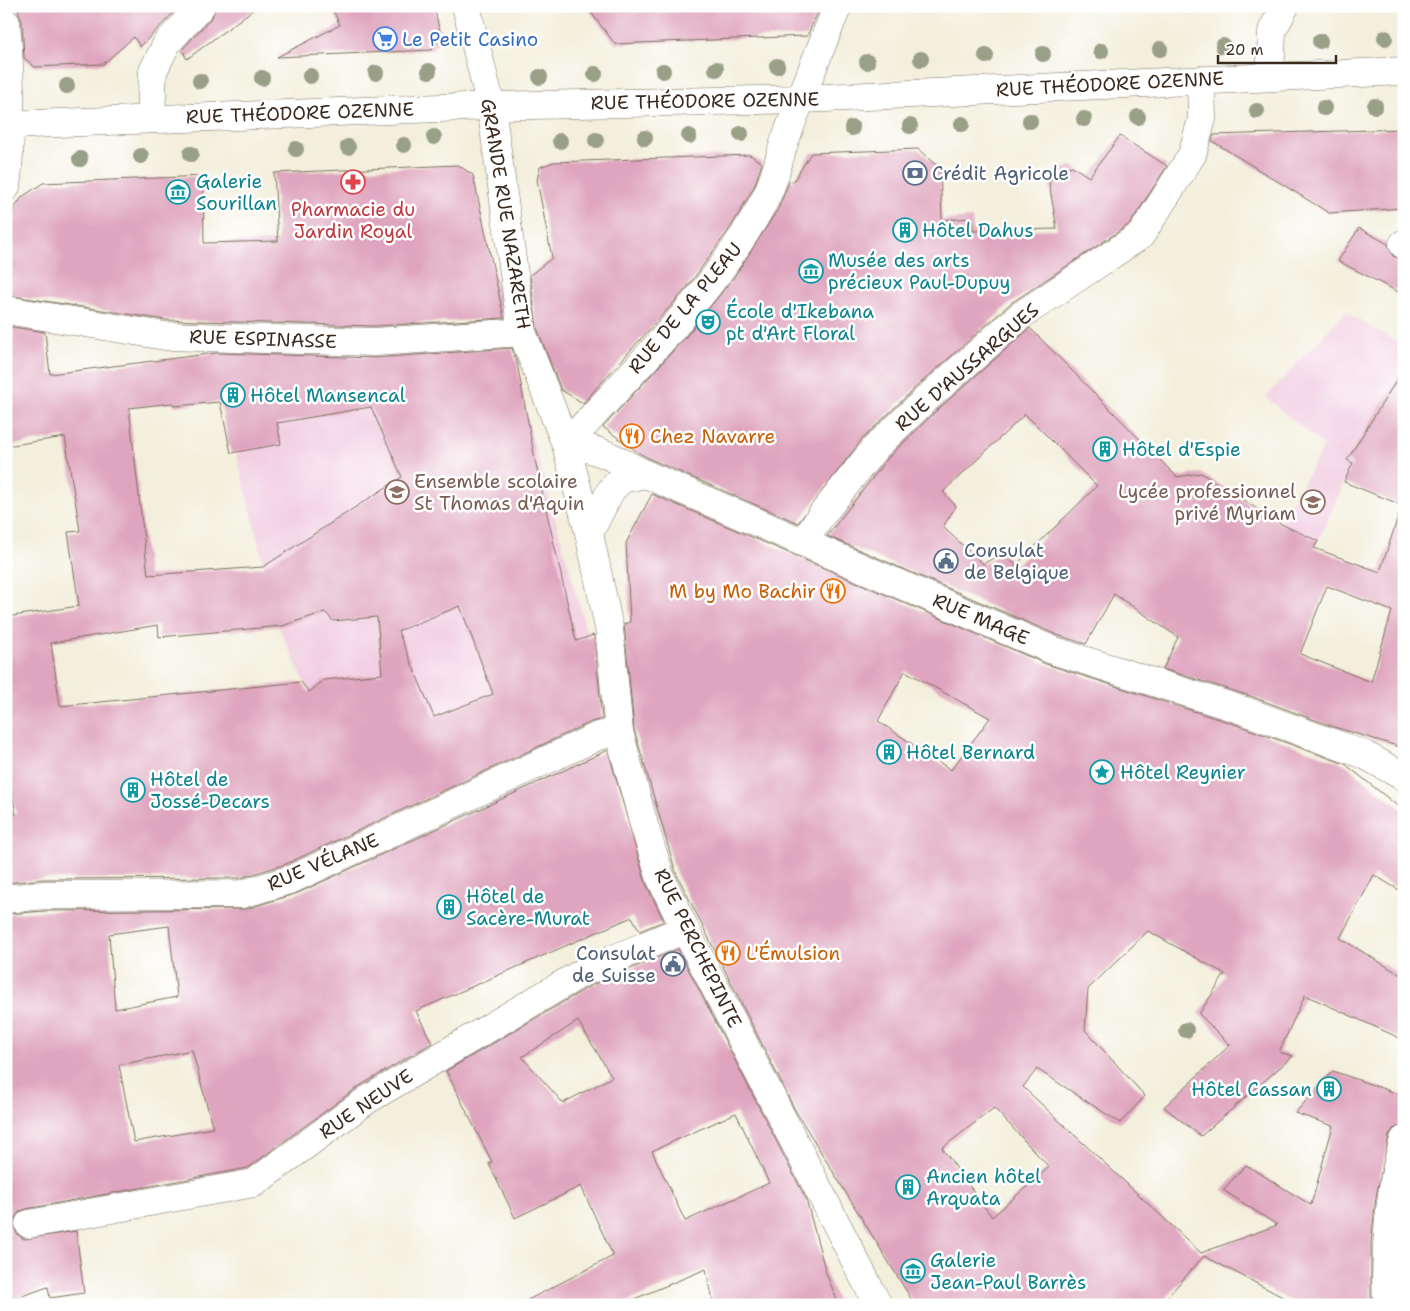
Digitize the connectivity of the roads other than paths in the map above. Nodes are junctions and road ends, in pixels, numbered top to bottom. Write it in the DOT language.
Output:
graph roads {
  1 [pos="201,6"];
  2 [pos="466,6"];
  3 [pos="838,6"];
  4 [pos="1285,6"];
  5 [pos="6,23"];
  6 [pos="1404,70"];
  7 [pos="1270,77"];
  8 [pos="1201,80"];
  9 [pos="803,100"];
  10 [pos="491,106"];
  11 [pos="151,118"];
  12 [pos="9,125"];
  13 [pos="6,187"];
  14 [pos="6,310"];
  15 [pos="522,332"];
  16 [pos="566,445"];
  17 [pos="645,474"];
  18 [pos="589,533"];
  19 [pos="804,542"];
  20 [pos="619,732"];
  21 [pos="1404,777"];
  22 [pos="6,900"];
  23 [pos="685,929"];
  24 [pos="1404,1140"];
  25 [pos="29,1224"];
  26 [pos="878,1305"];
  27 [pos="1387,1305"];
  1 -- 11 [label="street"];
  2 -- 10 [label="street, GRANDE RUE NAZARETH"];
  3 -- 9 [label="street, RUE DE LA PLEAU"];
  4 -- 7 [label="street"];
  5 -- 12 [label="street"];
  6 -- 7 [label="street, RUE THÉODORE OZENNE"];
  7 -- 8 [label="street, RUE THÉODORE OZENNE"];
  8 -- 9 [label="street, RUE THÉODORE OZENNE"];
  8 -- 19 [label="street, RUE D'AUSSARGUES"];
  9 -- 10 [label="street, RUE THÉODORE OZENNE"];
  9 -- 16 [label="street, RUE DE LA PLEAU"];
  10 -- 11 [label="street, RUE THÉODORE OZENNE"];
  10 -- 15 [label="street, GRANDE RUE NAZARETH"];
  11 -- 12 [label="street, RUE THÉODORE OZENNE"];
  12 -- 13 [label="street"];
  14 -- 15 [label="street, RUE ESPINASSE"];
  15 -- 16 [label="street, GRANDE RUE NAZARETH"];
  16 -- 17 [label="street, RUE MAGE"];
  16 -- 18 [label="street, GRANDE RUE NAZARETH"];
  17 -- 18 [label="street"];
  17 -- 19 [label="street, RUE MAGE"];
  18 -- 20 [label="street, RUE PERCHEPINTE"];
  19 -- 21 [label="street, RUE MAGE"];
  20 -- 22 [label="street, RUE VÉLANE"];
  20 -- 23 [label="street, RUE PERCHEPINTE"];
  23 -- 25 [label="street, RUE NEUVE"];
  23 -- 26 [label="street, RUE PERCHEPINTE"];
  24 -- 27 [label="street"];
}
